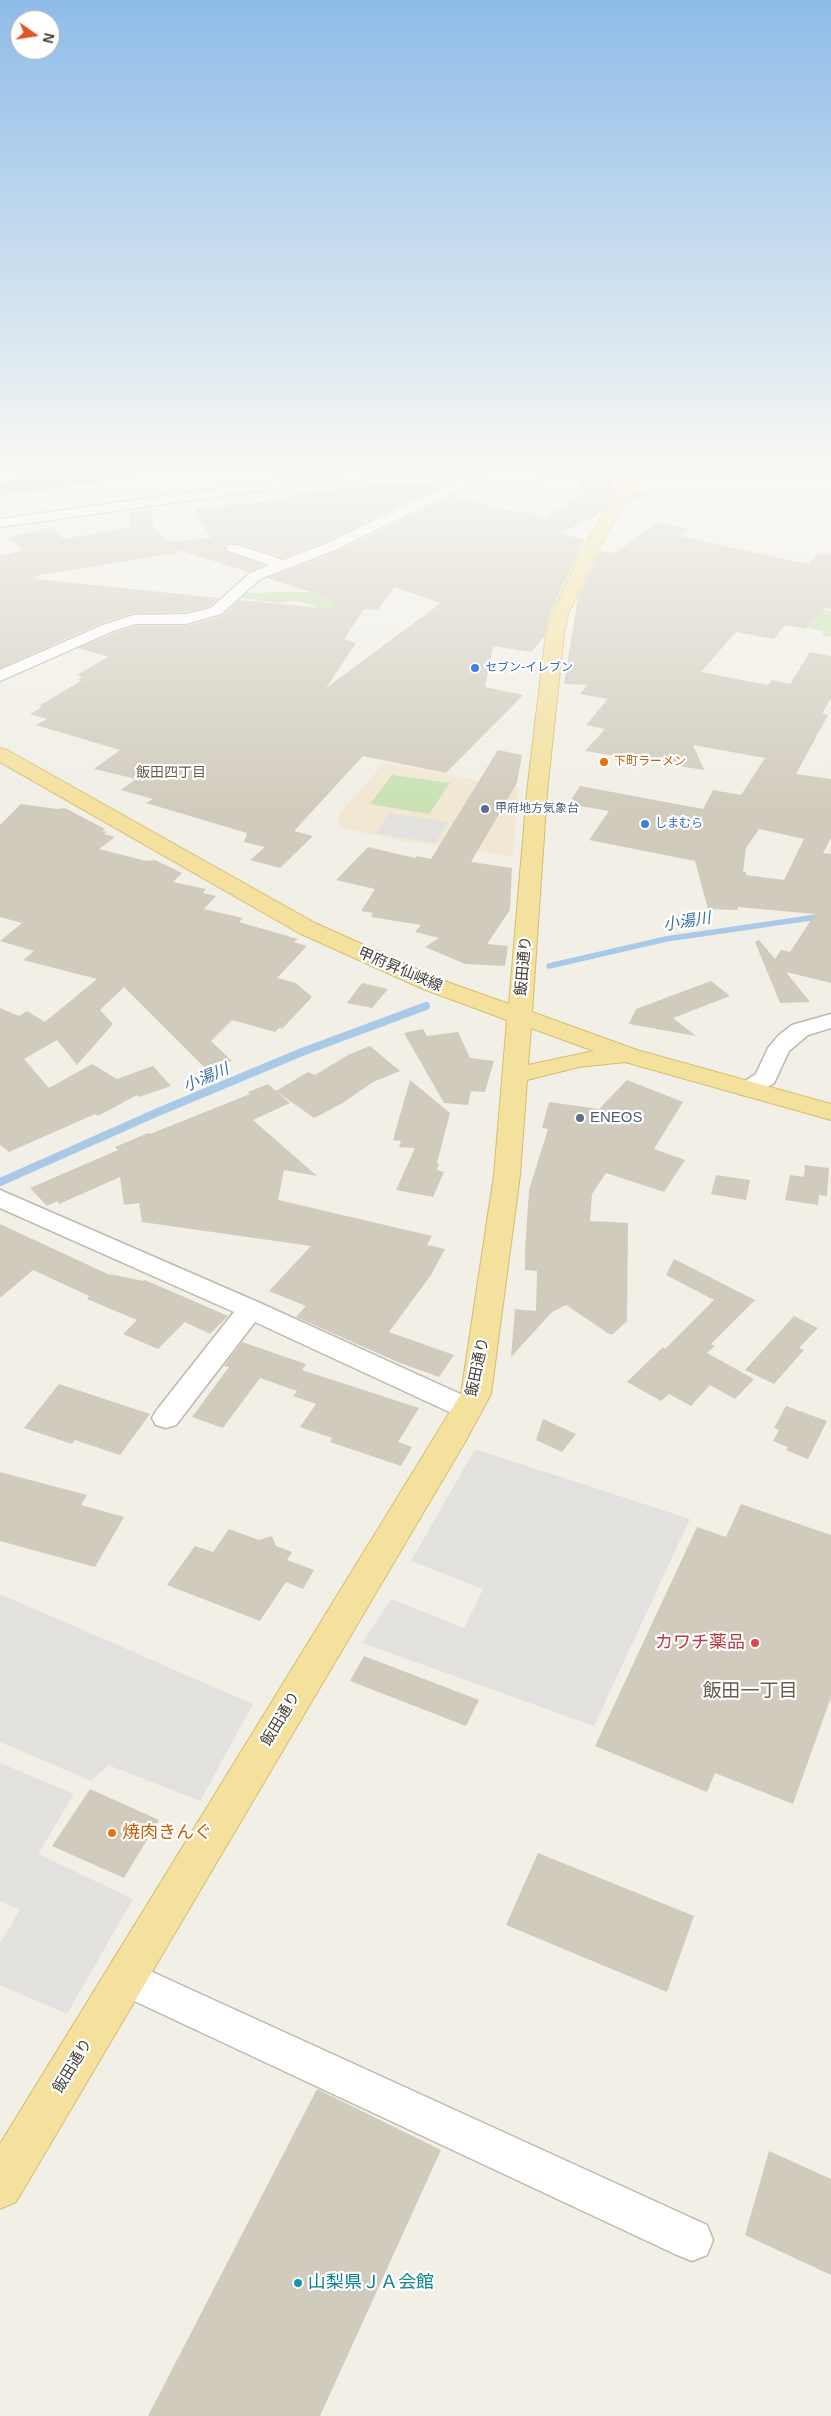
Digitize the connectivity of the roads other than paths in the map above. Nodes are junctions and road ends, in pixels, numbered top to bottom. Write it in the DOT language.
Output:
graph roads {
  1 [pos="246,584"];
  2 [pos="574,584"];
  3 [pos="0,676"];
  4 [pos="0,738"];
  5 [pos="0,754"];
  6 [pos="521,1010"];
  7 [pos="831,1021"];
  8 [pos="628,1055"];
  9 [pos="514,1076"];
  10 [pos="757,1084"];
  11 [pos="831,1096"];
  12 [pos="831,1112"];
  13 [pos="0,1198"];
  14 [pos="251,1309"];
  15 [pos="468,1410"];
  16 [pos="166,1418"];
  17 [pos="126,1978"];
  18 [pos="0,2186"];
  19 [pos="692,2240"];
  1 -- 3 [label="street"];
  2 -- 6 [label="main road, 飯田通り"];
  4 -- 6 [label="main road, 甲府昇仙峡線"];
  5 -- 6 [label="main road, 甲府昇仙峡線"];
  6 -- 8 [label="main road, 甲府昇仙峡線"];
  6 -- 9 [label="main road, 飯田通り"];
  6 -- 10 [label="main road, 甲府昇仙峡線"];
  7 -- 10 [label="street"];
  8 -- 9 [label="main road"];
  8 -- 10 [label="main road, 甲府昇仙峡線"];
  9 -- 15 [label="main road, 飯田通り"];
  10 -- 11 [label="main road, 甲府昇仙峡線"];
  10 -- 12 [label="main road, 甲府昇仙峡線"];
  13 -- 14 [label="street"];
  14 -- 15 [label="street"];
  14 -- 16 [label="street"];
  15 -- 17 [label="main road, 飯田通り"];
  17 -- 18 [label="main road, 飯田通り"];
  17 -- 19 [label="street"];
}
